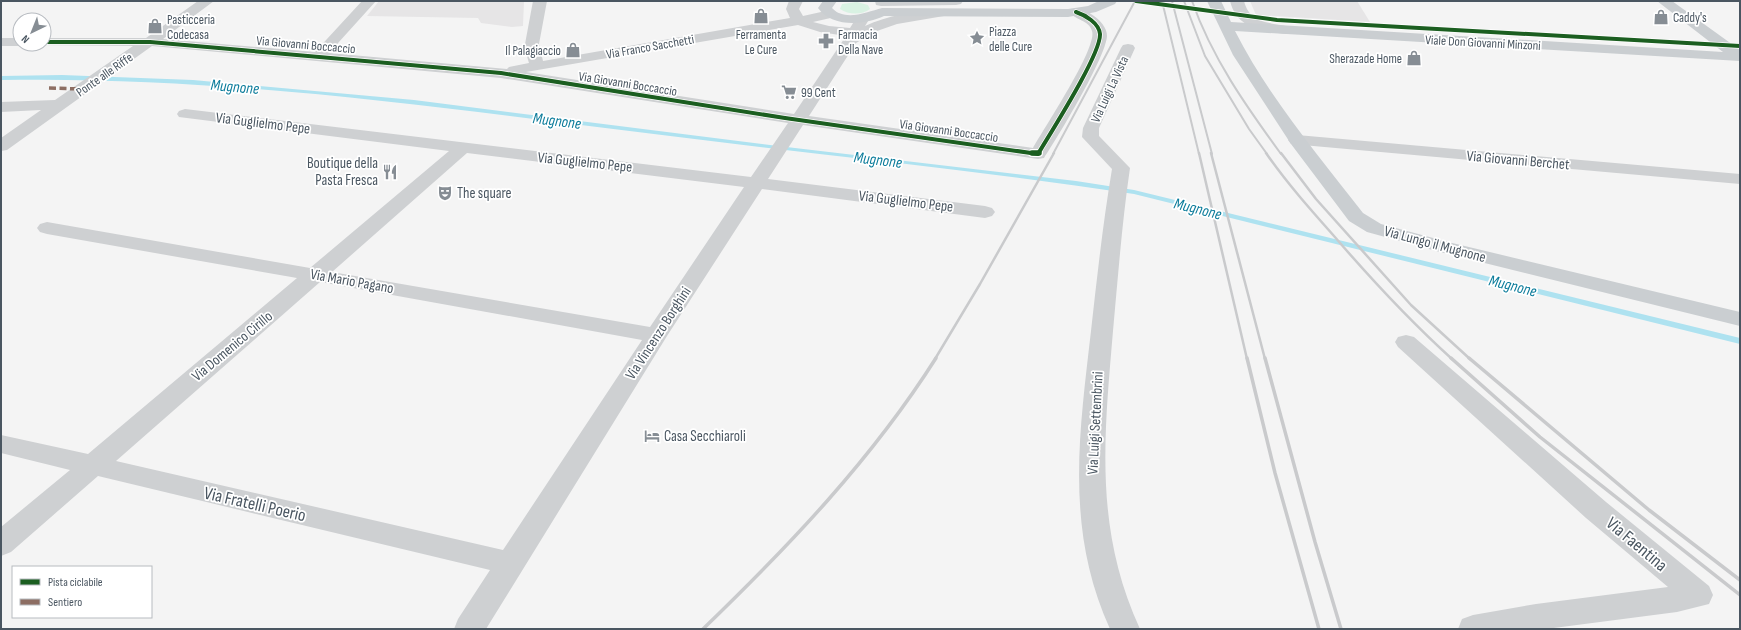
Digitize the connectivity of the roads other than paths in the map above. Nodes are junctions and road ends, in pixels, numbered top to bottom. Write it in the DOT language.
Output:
graph roads {
  1 [pos="207,1"];
  2 [pos="369,1"];
  3 [pos="540,1"];
  4 [pos="796,1"];
  5 [pos="956,1"];
  6 [pos="1062,1"];
  7 [pos="1110,1"];
  8 [pos="1214,1"];
  9 [pos="1237,1"];
  10 [pos="1664,1"];
  11 [pos="881,5"];
  12 [pos="830,7"];
  13 [pos="1076,12"];
  14 [pos="942,13"];
  15 [pos="1045,13"];
  16 [pos="863,18"];
  17 [pos="799,20"];
  18 [pos="1226,26"];
  19 [pos="1287,30"];
  20 [pos="852,36"];
  21 [pos="1,42"];
  22 [pos="12,42"];
  23 [pos="52,42"];
  24 [pos="150,42"];
  25 [pos="1128,48"];
  26 [pos="319,56"];
  27 [pos="1740,57"];
  28 [pos="537,66"];
  29 [pos="501,73"];
  30 [pos="65,101"];
  31 [pos="1,107"];
  32 [pos="185,114"];
  33 [pos="798,120"];
  34 [pos="1297,140"];
  35 [pos="1,146"];
  36 [pos="463,148"];
  37 [pos="763,175"];
  38 [pos="1740,179"];
  39 [pos="985,212"];
  40 [pos="1114,213"];
  41 [pos="47,228"];
  42 [pos="316,275"];
  43 [pos="1740,319"];
  44 [pos="656,335"];
  45 [pos="1406,342"];
  46 [pos="1,444"];
  47 [pos="92,466"];
  48 [pos="1,544"];
  49 [pos="510,564"];
  50 [pos="469,629"];
  51 [pos="1125,629"];
  52 [pos="1473,629"];
  1 -- 24 [label="street, Ponte alle Riffe"];
  2 -- 26 [label="street"];
  3 -- 28 [label="street"];
  4 -- 17 [label="street"];
  5 -- 11 [label="street"];
  6 -- 15 [label="street"];
  7 -- 13 [label="main road"];
  8 -- 18 [label="main road, Via Lungo il Mugnone"];
  9 -- 19 [label="street"];
  10 -- 27 [label="main road"];
  11 -- 14 [label="main road"];
  11 -- 16 [label="main road"];
  12 -- 16 [label="main road"];
  12 -- 17 [label="street"];
  13 -- 15 [label="main road"];
  13 -- 33 [label="street, Via Giovanni Boccaccio"];
  14 -- 15 [label="main road"];
  14 -- 20 [label="street"];
  16 -- 20 [label="street"];
  17 -- 20 [label="street"];
  17 -- 28 [label="street, Via Franco Sacchetti"];
  18 -- 19 [label="main road, Viale Don Giovanni Minzoni"];
  18 -- 34 [label="main road, Via Lungo il Mugnone"];
  19 -- 27 [label="main road, Viale Don Giovanni Minzoni"];
  20 -- 33 [label="street, Via Vincenzo Borghini"];
  21 -- 22 [label="street"];
  23 -- 24 [label="street, Via Giovanni Boccaccio"];
  24 -- 26 [label="street, Via Giovanni Boccaccio"];
  24 -- 30 [label="street, Ponte alle Riffe"];
  25 -- 40 [label="street, Via Luigi La Vista"];
  26 -- 29 [label="street, Via Giovanni Boccaccio"];
  28 -- 29 [label="street, Via Franco Sacchetti"];
  29 -- 33 [label="street, Via Giovanni Boccaccio"];
  30 -- 31 [label="street"];
  30 -- 35 [label="street, Ponte alle Riffe"];
  32 -- 36 [label="street, Via Guglielmo Pepe"];
  33 -- 37 [label="street, Via Vincenzo Borghini"];
  34 -- 38 [label="street, Via Giovanni Berchet"];
  34 -- 43 [label="main road, Via Lungo il Mugnone"];
  36 -- 37 [label="street, Via Guglielmo Pepe"];
  36 -- 42 [label="street, Via Domenico Cirillo"];
  37 -- 39 [label="street, Via Guglielmo Pepe"];
  37 -- 44 [label="street, Via Vincenzo Borghini"];
  40 -- 51 [label="street, Via Luigi Settembrini"];
  41 -- 42 [label="street, Via Mario Pagano"];
  42 -- 44 [label="street, Via Mario Pagano"];
  42 -- 47 [label="street, Via Domenico Cirillo"];
  44 -- 49 [label="street, Via Vincenzo Borghini"];
  45 -- 52 [label="street, Via Faentina"];
  46 -- 47 [label="street, Via Fratelli Poerio"];
  47 -- 48 [label="street, Via Domenico Cirillo"];
  47 -- 49 [label="street, Via Fratelli Poerio"];
  49 -- 50 [label="street, Via Vincenzo Borghini"];
}
